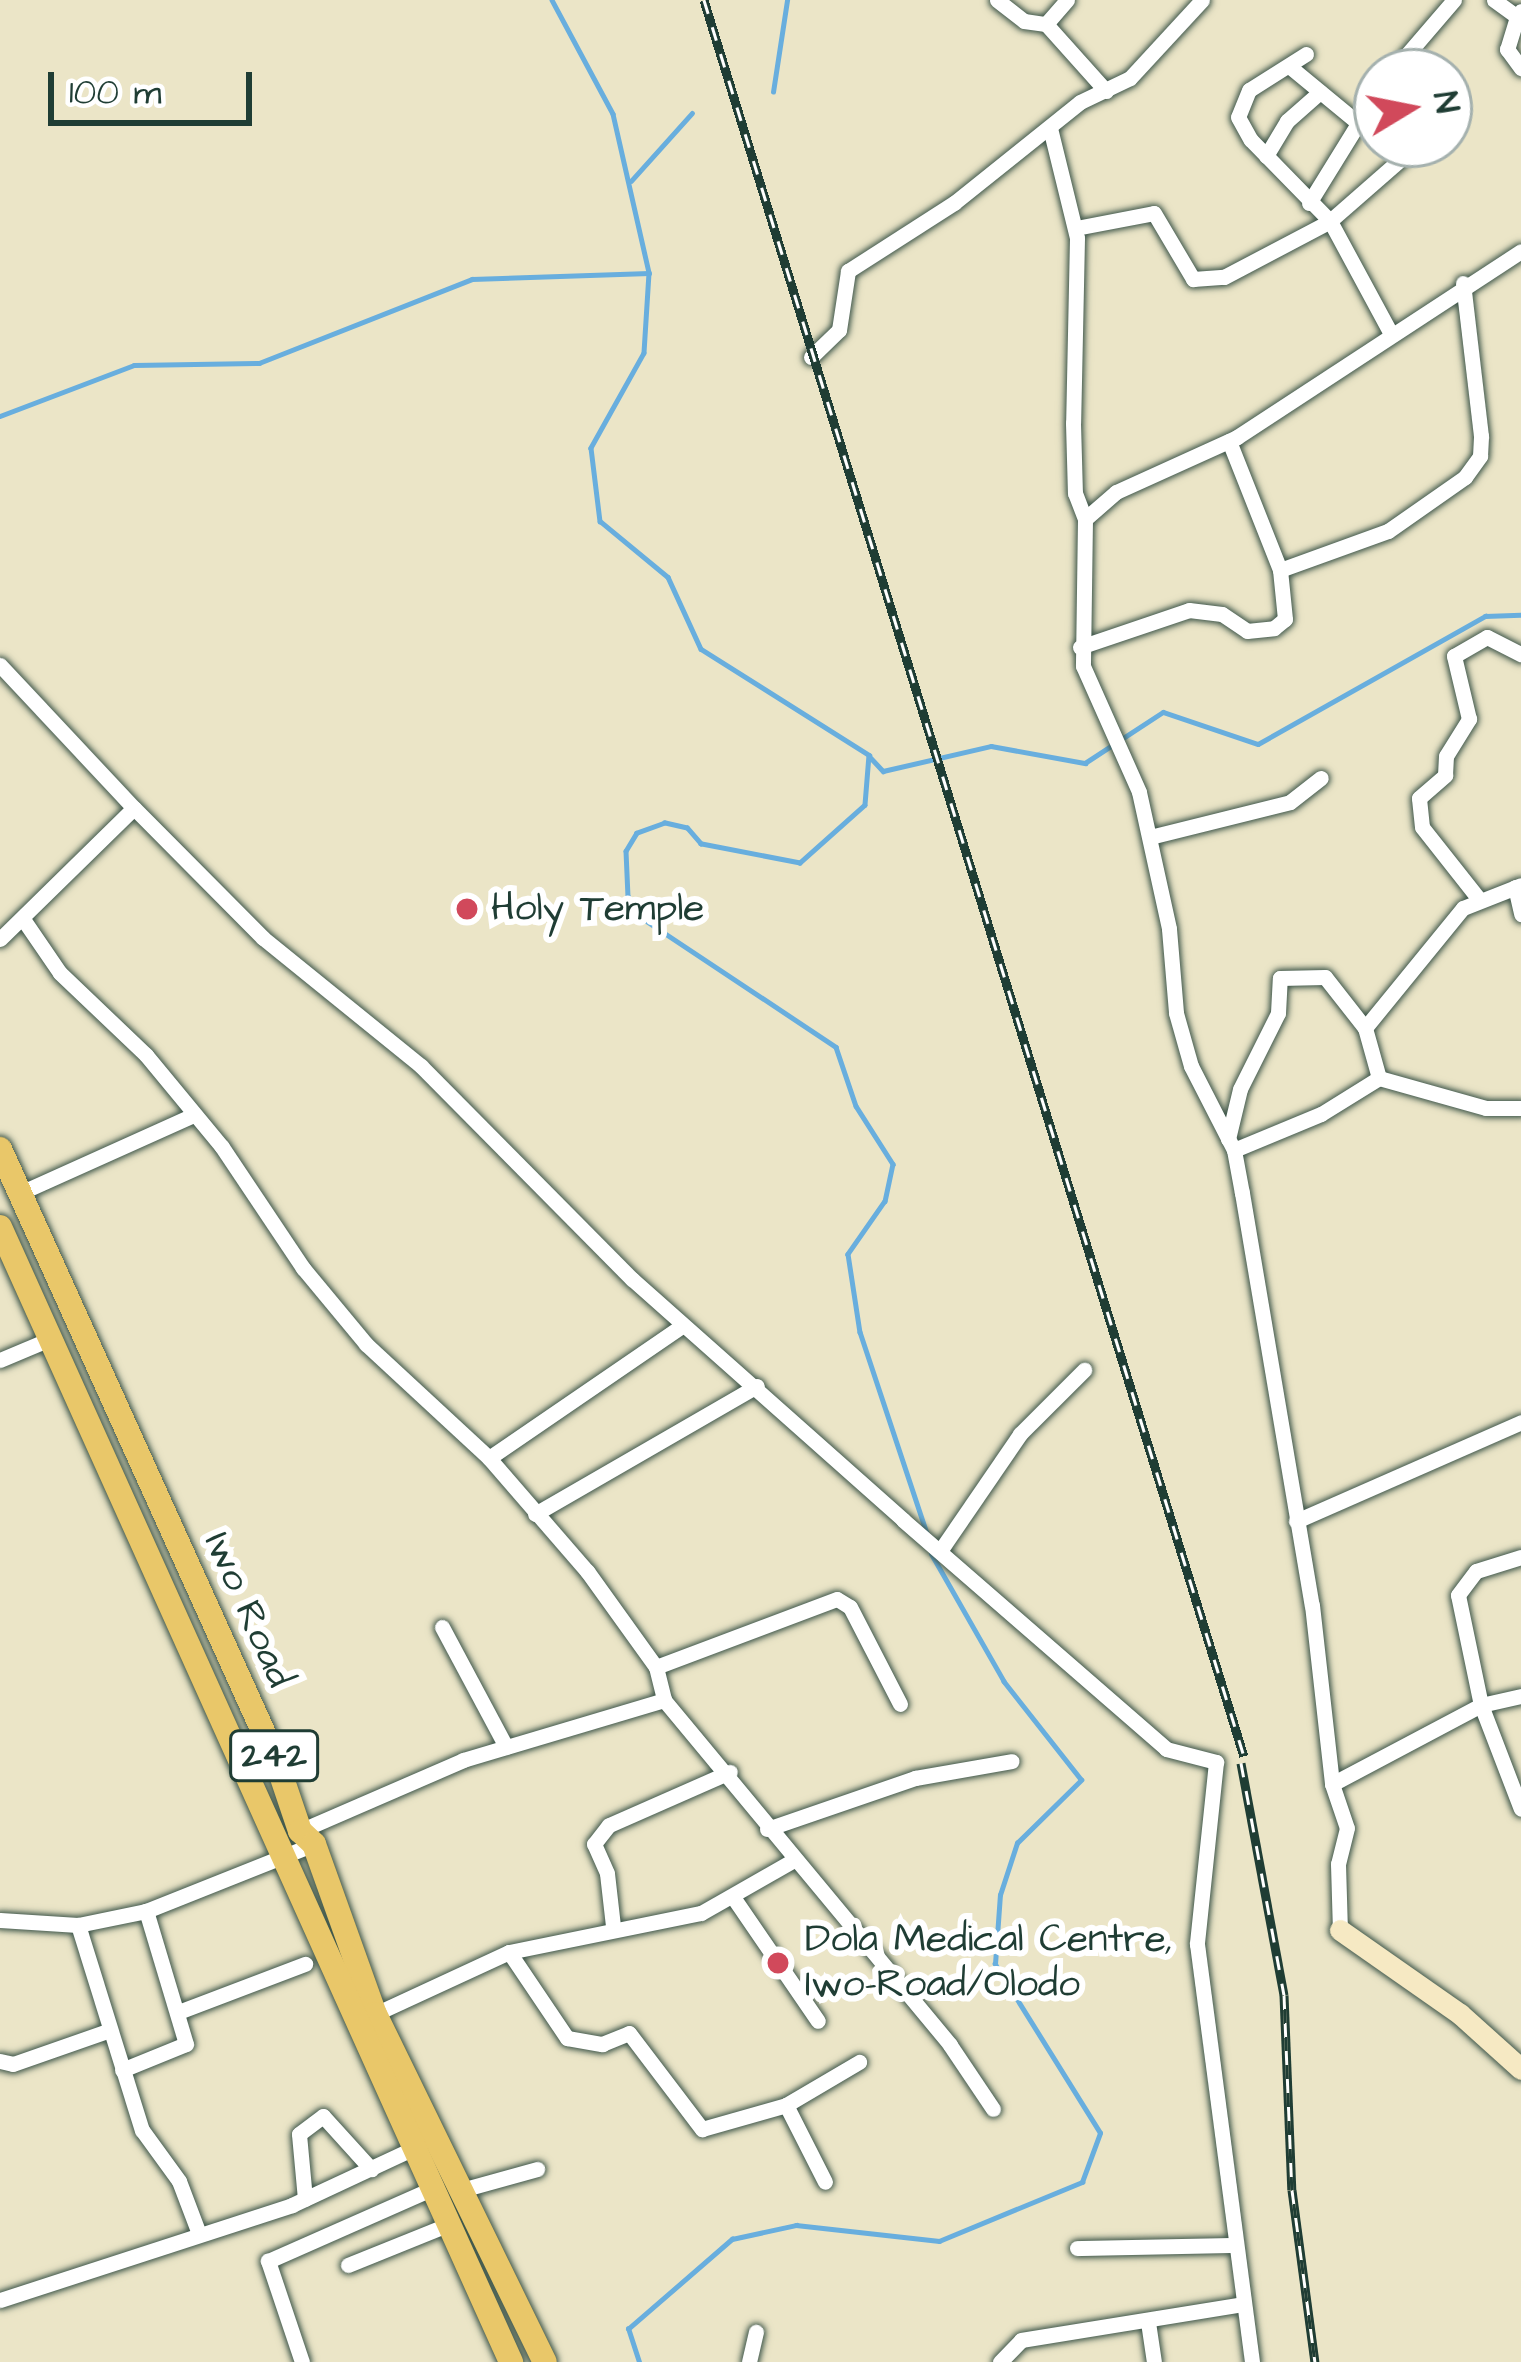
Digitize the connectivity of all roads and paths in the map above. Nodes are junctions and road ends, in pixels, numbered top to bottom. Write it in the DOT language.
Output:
graph roads {
  1 [pos="997,0"];
  2 [pos="1067,0"];
  3 [pos="1202,0"];
  4 [pos="1454,0"];
  5 [pos="1494,0"];
  6 [pos="1519,14"];
  7 [pos="1046,25"];
  8 [pos="1413,48"];
  9 [pos="1306,54"];
  10 [pos="1289,66"];
  11 [pos="1521,68"];
  12 [pos="1106,91"];
  13 [pos="1320,92"];
  14 [pos="1353,119"];
  15 [pos="1050,128"];
  16 [pos="1353,129"];
  17 [pos="1266,156"];
  18 [pos="1391,168"];
  19 [pos="1310,203"];
  20 [pos="1330,221"];
  21 [pos="1076,228"];
  22 [pos="1521,251"];
  23 [pos="1463,283"];
  24 [pos="1391,334"];
  25 [pos="811,357"];
  26 [pos="1229,441"];
  27 [pos="1085,519"];
  28 [pos="1280,570"];
  29 [pos="1081,647"];
  30 [pos="1521,654"];
  31 [pos="0,664"];
  32 [pos="1321,778"];
  33 [pos="134,808"];
  34 [pos="1150,837"];
  35 [pos="1518,886"];
  36 [pos="1478,898"];
  37 [pos="1521,914"];
  38 [pos="23,919"];
  39 [pos="0,938"];
  40 [pos="1365,1028"];
  41 [pos="1379,1078"];
  42 [pos="1521,1108"];
  43 [pos="191,1116"];
  44 [pos="1231,1145"];
  45 [pos="0,1149"];
  46 [pos="20,1193"];
  47 [pos="0,1227"];
  48 [pos="683,1325"];
  49 [pos="50,1339"];
  50 [pos="0,1360"];
  51 [pos="1084,1370"];
  52 [pos="757,1386"];
  53 [pos="1521,1422"];
  54 [pos="489,1458"];
  55 [pos="535,1514"];
  56 [pos="1296,1521"];
  57 [pos="940,1547"];
  58 [pos="1521,1557"];
  59 [pos="442,1627"];
  60 [pos="656,1667"];
  61 [pos="1521,1696"];
  62 [pos="664,1700"];
  63 [pos="900,1704"];
  64 [pos="1481,1705"];
  65 [pos="506,1747"];
  66 [pos="1012,1761"];
  67 [pos="730,1772"];
  68 [pos="1332,1784"];
  69 [pos="1521,1810"];
  70 [pos="767,1829"];
  71 [pos="307,1837"];
  72 [pos="284,1857"];
  73 [pos="792,1861"];
  74 [pos="733,1897"];
  75 [pos="146,1911"];
  76 [pos="0,1920"];
  77 [pos="78,1925"];
  78 [pos="613,1926"];
  79 [pos="1340,1930"];
  80 [pos="509,1952"];
  81 [pos="305,1964"];
  82 [pos="182,2011"];
  83 [pos="375,2014"];
  84 [pos="818,2021"];
  85 [pos="110,2030"];
  86 [pos="0,2061"];
  87 [pos="859,2062"];
  88 [pos="1521,2068"];
  89 [pos="122,2070"];
  90 [pos="786,2104"];
  91 [pos="993,2109"];
  92 [pos="412,2149"];
  93 [pos="371,2168"];
  94 [pos="537,2168"];
  95 [pos="825,2182"];
  96 [pos="431,2189"];
  97 [pos="465,2189"];
  98 [pos="305,2199"];
  99 [pos="447,2225"];
  100 [pos="198,2231"];
  101 [pos="1236,2245"];
  102 [pos="1077,2248"];
  103 [pos="348,2265"];
  104 [pos="2,2296"];
  105 [pos="1244,2304"];
  106 [pos="1148,2322"];
  107 [pos="756,2332"];
  108 [pos="301,2362"];
  109 [pos="511,2362"];
  110 [pos="545,2362"];
  111 [pos="748,2362"];
  112 [pos="1000,2362"];
  113 [pos="1154,2362"];
  114 [pos="1252,2362"];
  1 -- 7 [label="street"];
  2 -- 7 [label="street"];
  3 -- 12 [label="street"];
  4 -- 8 [label="street"];
  5 -- 6 [label="street"];
  6 -- 11 [label="street"];
  7 -- 12 [label="street"];
  9 -- 10 [label="street"];
  10 -- 13 [label="street"];
  10 -- 17 [label="street"];
  12 -- 15 [label="street"];
  13 -- 14 [label="street"];
  13 -- 17 [label="street"];
  15 -- 21 [label="street"];
  15 -- 25 [label="street"];
  16 -- 19 [label="street"];
  17 -- 19 [label="street"];
  18 -- 20 [label="street"];
  19 -- 20 [label="street"];
  20 -- 21 [label="street"];
  20 -- 24 [label="street"];
  21 -- 27 [label="street"];
  22 -- 23 [label="street"];
  23 -- 24 [label="street"];
  23 -- 28 [label="street"];
  24 -- 26 [label="street"];
  26 -- 27 [label="street"];
  26 -- 28 [label="street"];
  27 -- 29 [label="street"];
  28 -- 29 [label="street"];
  29 -- 34 [label="street"];
  30 -- 36 [label="street"];
  31 -- 33 [label="street"];
  32 -- 34 [label="street"];
  33 -- 38 [label="street"];
  33 -- 48 [label="street"];
  34 -- 44 [label="street"];
  35 -- 36 [label="street"];
  35 -- 37 [label="street"];
  36 -- 40 [label="street"];
  38 -- 39 [label="street"];
  38 -- 43 [label="street"];
  40 -- 41 [label="street"];
  40 -- 44 [label="street"];
  41 -- 42 [label="street"];
  41 -- 44 [label="street"];
  43 -- 46 [label="street"];
  43 -- 54 [label="street"];
  44 -- 56 [label="street"];
  45 -- 46 [label="main road, Iwo Road / 242"];
  46 -- 71 [label="main road, Iwo Road / 242"];
  47 -- 49 [label="main road, Iwo Road"];
  48 -- 52 [label="street"];
  48 -- 54 [label="street"];
  49 -- 50 [label="street"];
  49 -- 72 [label="main road, Iwo Road"];
  51 -- 57 [label="street"];
  52 -- 55 [label="street"];
  52 -- 57 [label="street"];
  53 -- 56 [label="street"];
  54 -- 55 [label="street"];
  55 -- 60 [label="street"];
  56 -- 68 [label="street"];
  57 -- 101 [label="street"];
  58 -- 64 [label="street"];
  59 -- 65 [label="street"];
  60 -- 62 [label="street"];
  60 -- 63 [label="street"];
  61 -- 64 [label="street"];
  62 -- 65 [label="street"];
  62 -- 67 [label="street"];
  64 -- 68 [label="street"];
  64 -- 69 [label="street"];
  65 -- 71 [label="street"];
  66 -- 70 [label="street"];
  67 -- 70 [label="street"];
  67 -- 78 [label="street"];
  68 -- 79 [label="street"];
  70 -- 73 [label="street"];
  71 -- 72 [label="street"];
  71 -- 83 [label="main road, Iwo Road / 242"];
  72 -- 75 [label="street"];
  72 -- 92 [label="main road, Iwo Road"];
  73 -- 74 [label="street"];
  73 -- 91 [label="street"];
  74 -- 78 [label="street"];
  74 -- 84 [label="street"];
  75 -- 77 [label="street"];
  75 -- 82 [label="street"];
  76 -- 77 [label="street"];
  77 -- 85 [label="street"];
  78 -- 80 [label="street"];
  79 -- 88 [label="street"];
  80 -- 83 [label="street"];
  80 -- 90 [label="street"];
  81 -- 82 [label="street"];
  82 -- 89 [label="street"];
  83 -- 97 [label="main road, Iwo Road / 242"];
  85 -- 86 [label="street"];
  85 -- 89 [label="street"];
  87 -- 90 [label="street"];
  89 -- 100 [label="street"];
  90 -- 95 [label="street"];
  92 -- 93 [label="street"];
  92 -- 96 [label="main road, Iwo Road"];
  93 -- 98 [label="street"];
  93 -- 98 [label="street"];
  94 -- 97 [label="street"];
  96 -- 99 [label="main road, Iwo Road"];
  96 -- 108 [label="street"];
  97 -- 110 [label="main road, Iwo Road / 242"];
  98 -- 100 [label="street"];
  99 -- 103 [label="street"];
  99 -- 109 [label="main road, Iwo Road"];
  100 -- 104 [label="street"];
  101 -- 102 [label="street"];
  101 -- 105 [label="street"];
  105 -- 106 [label="street"];
  105 -- 114 [label="street"];
  106 -- 112 [label="street"];
  106 -- 113 [label="street"];
  107 -- 111 [label="street"];
}
